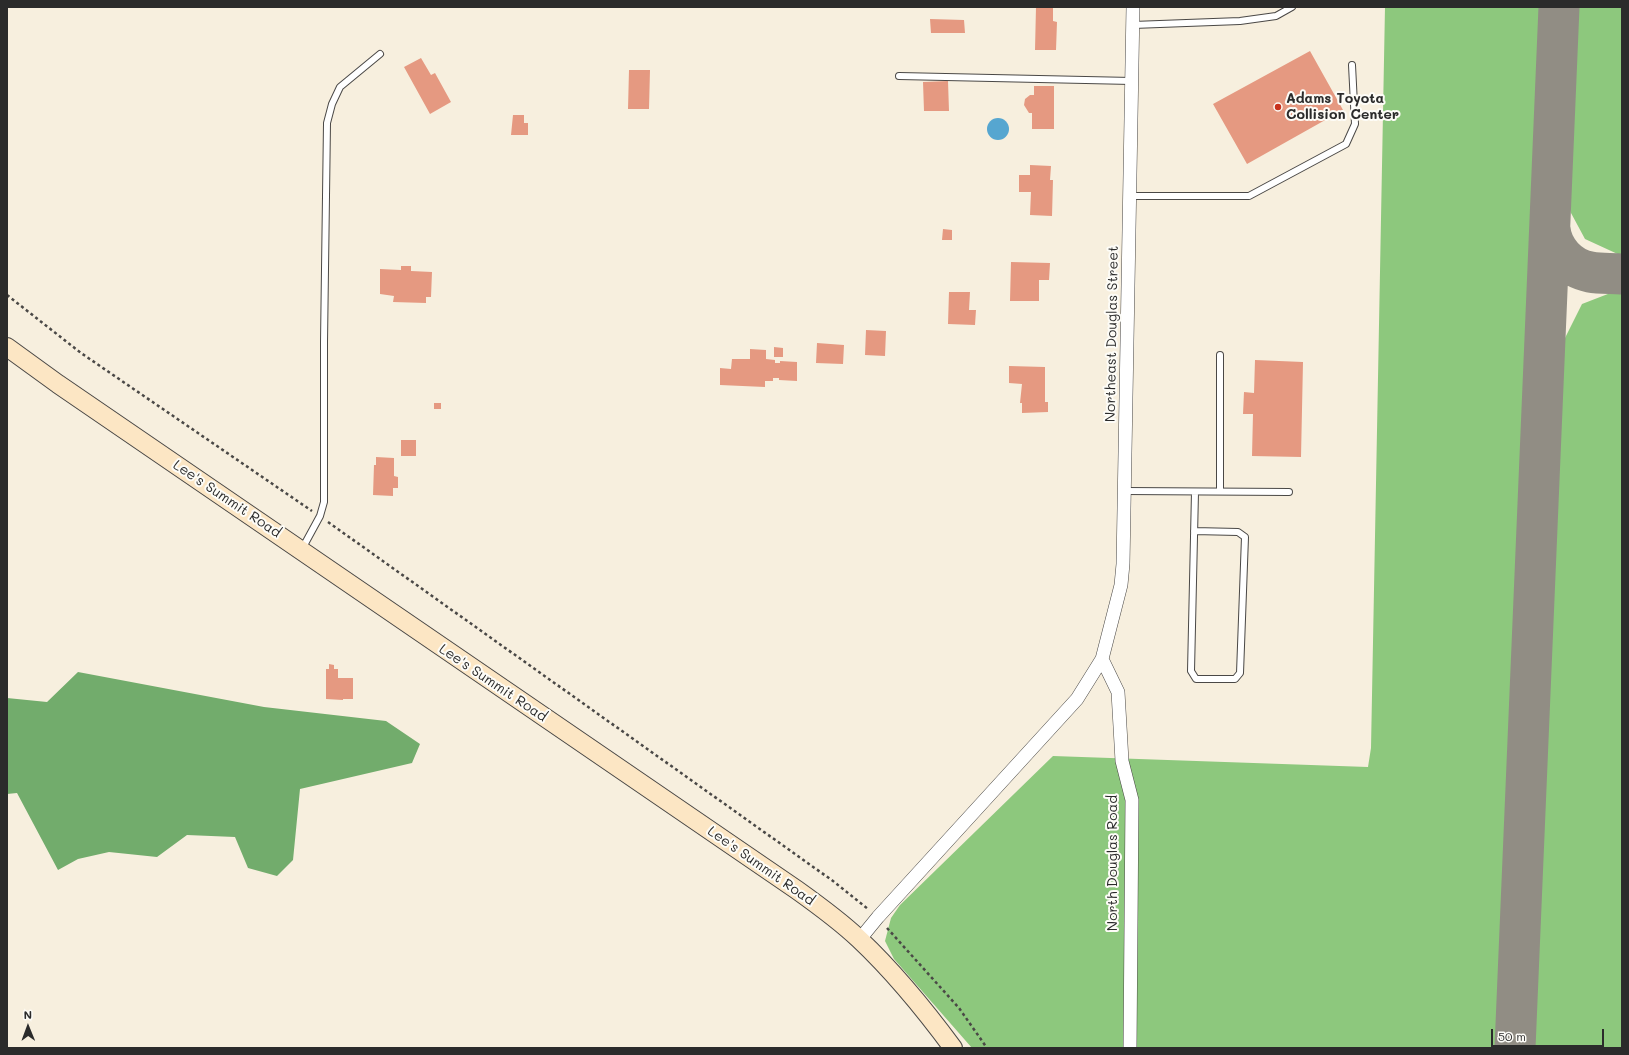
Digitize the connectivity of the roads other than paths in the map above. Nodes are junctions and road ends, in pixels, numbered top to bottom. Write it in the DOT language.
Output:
graph roads {
  1 [pos="1133,7"];
  2 [pos="1292,7"];
  3 [pos="1133,25"];
  4 [pos="380,54"];
  5 [pos="1352,65"];
  6 [pos="899,76"];
  7 [pos="1132,80"];
  8 [pos="1130,196"];
  9 [pos="7,347"];
  10 [pos="1220,354"];
  11 [pos="1125,491"];
  12 [pos="1220,491"];
  13 [pos="1194,492"];
  14 [pos="1289,492"];
  15 [pos="1194,531"];
  16 [pos="302,550"];
  17 [pos="1102,659"];
  18 [pos="860,939"];
  19 [pos="953,1048"];
  20 [pos="1130,1048"];
  1 -- 3 [label="street, Northeast Douglas Street"];
  2 -- 3 [label="lane"];
  3 -- 7 [label="street, Northeast Douglas Street"];
  4 -- 16 [label="lane"];
  5 -- 8 [label="lane"];
  6 -- 7 [label="lane"];
  7 -- 8 [label="street, Northeast Douglas Street"];
  8 -- 11 [label="street, Northeast Douglas Street"];
  9 -- 16 [label="main road, Lee's Summit Road"];
  10 -- 12 [label="lane"];
  11 -- 13 [label="lane"];
  11 -- 17 [label="street, Northeast Douglas Street"];
  12 -- 13 [label="lane"];
  12 -- 14 [label="lane"];
  13 -- 15 [label="lane"];
  15 -- 15 [label="lane"];
  16 -- 18 [label="main road, Lee's Summit Road"];
  17 -- 18 [label="street, Northeast Douglas Street"];
  17 -- 20 [label="street, North Douglas Road"];
  18 -- 19 [label="main road, Lee's Summit Road"];
}
